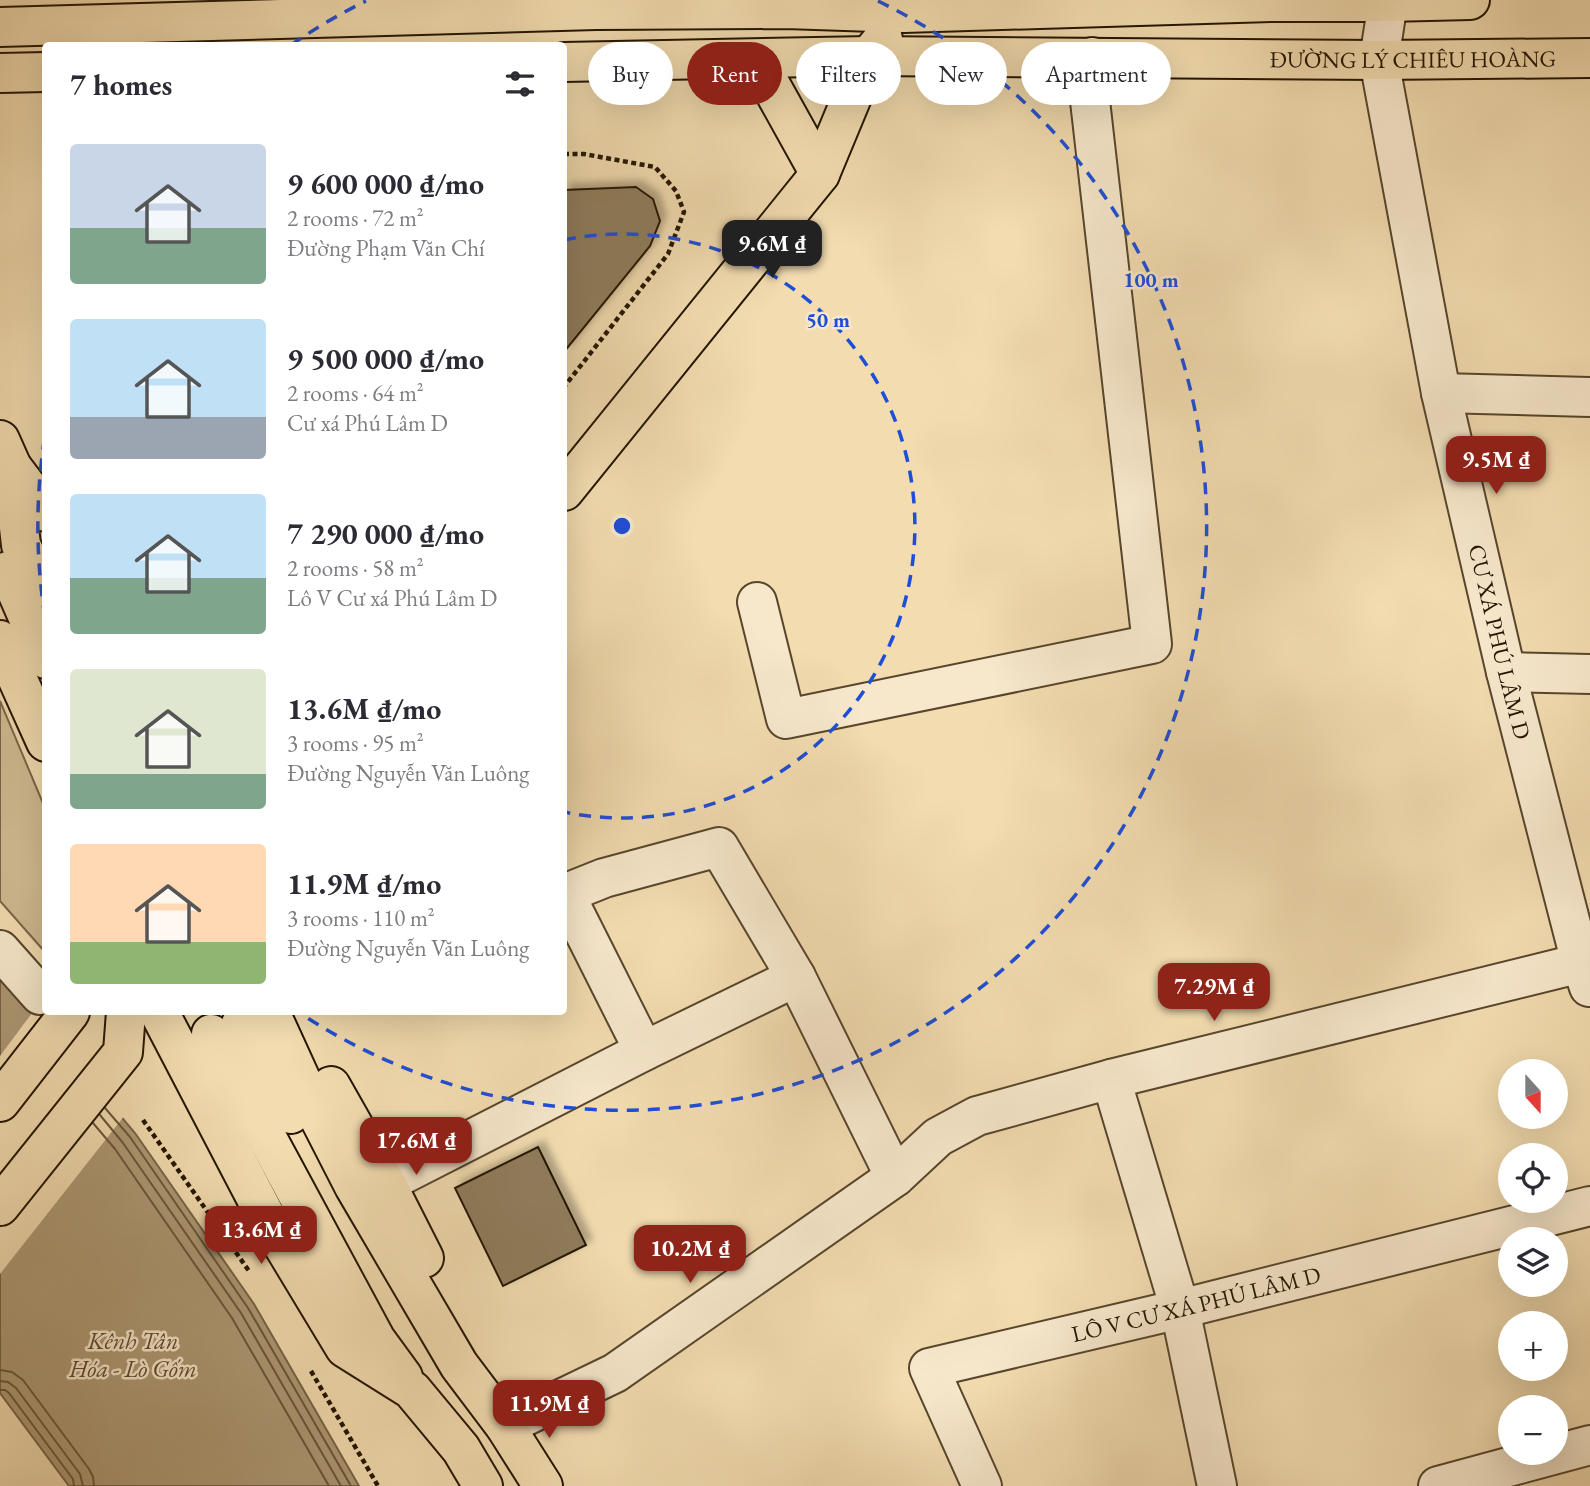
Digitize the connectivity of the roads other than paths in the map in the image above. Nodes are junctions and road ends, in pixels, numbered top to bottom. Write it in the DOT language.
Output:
graph roads {
  1 [pos="1470,0"];
  2 [pos="1270,1"];
  3 [pos="1388,2"];
  4 [pos="787,5"];
  5 [pos="904,13"];
  6 [pos="0,27"];
  7 [pos="881,42"];
  8 [pos="901,57"];
  9 [pos="1021,57"];
  10 [pos="1171,58"];
  11 [pos="1590,58"];
  12 [pos="687,60"];
  13 [pos="1379,60"];
  14 [pos="567,62"];
  15 [pos="42,72"];
  16 [pos="0,73"];
  17 [pos="782,104"];
  18 [pos="849,105"];
  19 [pos="1090,105"];
  20 [pos="820,174"];
  21 [pos="1441,393"];
  22 [pos="1590,397"];
  23 [pos="6,454"];
  24 [pos="42,485"];
  25 [pos="567,487"];
  26 [pos="42,506"];
  27 [pos="0,553"];
  28 [pos="42,589"];
  29 [pos="757,602"];
  30 [pos="0,640"];
  31 [pos="42,650"];
  32 [pos="1506,671"];
  33 [pos="1590,674"];
  34 [pos="42,734"];
  35 [pos="567,892"];
  36 [pos="567,899"];
  37 [pos="0,950"];
  38 [pos="1587,972"];
  39 [pos="796,976"];
  40 [pos="42,990"];
  41 [pos="48,1015"];
  42 [pos="126,1015"];
  43 [pos="161,1015"];
  44 [pos="300,1015"];
  45 [pos="241,1023"];
  46 [pos="644,1051"];
  47 [pos="1111,1079"];
  48 [pos="0,1102"];
  49 [pos="895,1177"];
  50 [pos="386,1183"];
  51 [pos="0,1206"];
  52 [pos="1590,1206"];
  53 [pos="1180,1309"];
  54 [pos="459,1365"];
  55 [pos="412,1390"];
  56 [pos="505,1426"];
  57 [pos="1590,1445"];
  58 [pos="483,1486"];
  59 [pos="542,1486"];
  60 [pos="982,1486"];
  61 [pos="1217,1486"];
  62 [pos="1438,1486"];
  1 -- 3 [label="main road"];
  2 -- 3 [label="main road"];
  2 -- 5 [label="main road"];
  3 -- 13 [label="street, CƯ XÁ PHÚ LÂM D"];
  4 -- 5 [label="main road"];
  4 -- 6 [label="main road"];
  5 -- 7 [label="main road"];
  8 -- 9 [label="main road, ĐƯỜNG LÝ CHIÊU HOÀNG"];
  10 -- 13 [label="main road, ĐƯỜNG LÝ CHIÊU HOÀNG"];
  11 -- 13 [label="main road, ĐƯỜNG LÝ CHIÊU HOÀNG"];
  12 -- 14 [label="main road, ĐƯỜNG LÝ CHIÊU HOÀNG"];
  13 -- 21 [label="street, CƯ XÁ PHÚ LÂM D"];
  15 -- 16 [label="main road"];
  17 -- 20 [label="main road"];
  18 -- 20 [label="main road"];
  19 -- 29 [label="street"];
  20 -- 25 [label="main road"];
  21 -- 22 [label="street"];
  21 -- 32 [label="street, CƯ XÁ PHÚ LÂM D"];
  23 -- 24 [label="main road"];
  23 -- 26 [label="main road"];
  23 -- 28 [label="main road"];
  27 -- 31 [label="main road"];
  30 -- 34 [label="main road"];
  32 -- 33 [label="street"];
  32 -- 38 [label="street, CƯ XÁ PHÚ LÂM D"];
  35 -- 39 [label="street"];
  36 -- 46 [label="street"];
  37 -- 40 [label="street"];
  38 -- 47 [label="street"];
  39 -- 46 [label="street"];
  39 -- 49 [label="street"];
  41 -- 48 [label="main road"];
  42 -- 51 [label="main road"];
  43 -- 55 [label="main road"];
  44 -- 50 [label="main road"];
  45 -- 54 [label="main road"];
  45 -- 55 [label="main road"];
  46 -- 50 [label="street"];
  47 -- 49 [label="street"];
  47 -- 53 [label="street"];
  49 -- 56 [label="street"];
  50 -- 54 [label="main road"];
  52 -- 53 [label="street, LÔ V CƯ XÁ PHÚ LÂM D"];
  53 -- 60 [label="street, LÔ V CƯ XÁ PHÚ LÂM D"];
  53 -- 61 [label="street"];
  54 -- 56 [label="main road"];
  55 -- 58 [label="main road"];
  56 -- 59 [label="main road"];
  57 -- 62 [label="street"];
}
